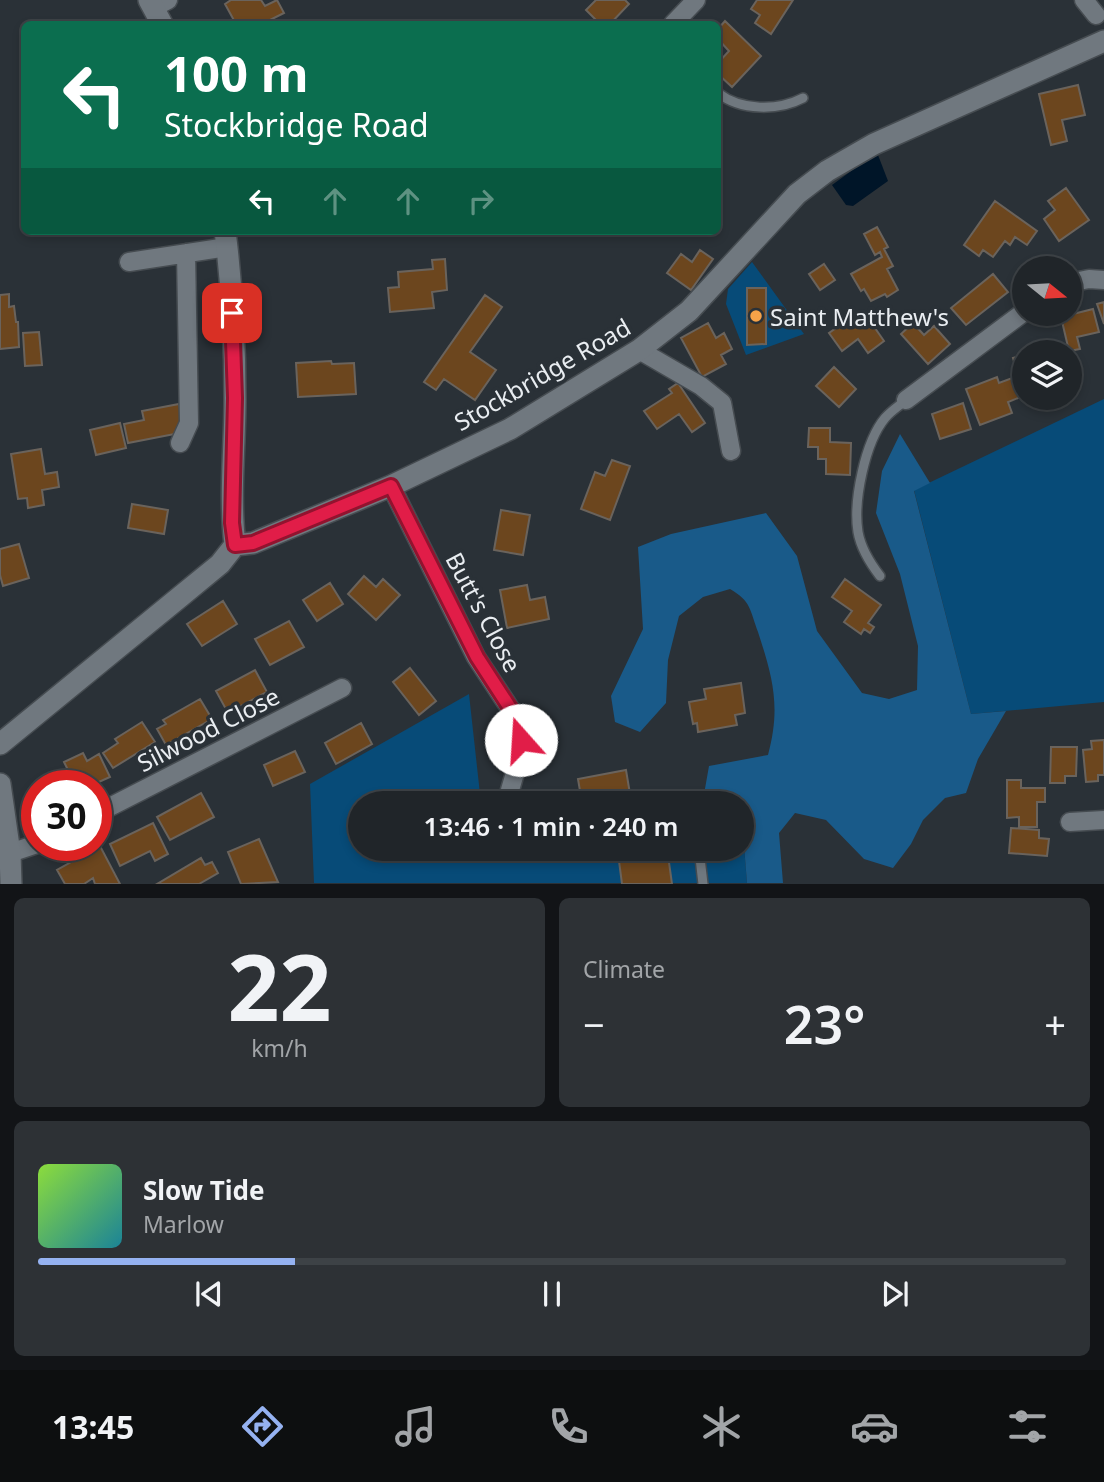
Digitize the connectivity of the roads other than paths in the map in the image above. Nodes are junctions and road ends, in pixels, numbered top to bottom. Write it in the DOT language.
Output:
graph roads {
  1 [pos="696,0"];
  2 [pos="1084,0"];
  3 [pos="1096,15"];
  4 [pos="676,21"];
  5 [pos="1104,41"];
  6 [pos="721,96"];
  7 [pos="803,99"];
  8 [pos="226,239"];
  9 [pos="186,253"];
  10 [pos="129,262"];
  11 [pos="1104,280"];
  12 [pos="1082,281"];
  13 [pos="1012,321"];
  14 [pos="639,350"];
  15 [pos="906,400"];
  16 [pos="180,443"];
  17 [pos="731,451"];
  18 [pos="391,486"];
  19 [pos="235,545"];
  20 [pos="880,576"];
  21 [pos="342,688"];
  22 [pos="0,744"];
  23 [pos="0,785"];
  24 [pos="510,791"];
  25 [pos="112,806"];
  26 [pos="1104,820"];
  27 [pos="1070,822"];
  28 [pos="21,849"];
  29 [pos="10,853"];
  30 [pos="700,861"];
  31 [pos="11,884"];
  32 [pos="703,884"];
  1 -- 4 [label="street"];
  2 -- 3 [label="street"];
  5 -- 14 [label="main road, Stockbridge Road"];
  6 -- 7 [label="lane"];
  8 -- 9 [label="street"];
  8 -- 19 [label="main road"];
  9 -- 10 [label="street"];
  9 -- 16 [label="street"];
  11 -- 12 [label="street"];
  13 -- 15 [label="street"];
  14 -- 17 [label="street"];
  14 -- 18 [label="main road, Stockbridge Road"];
  15 -- 20 [label="lane"];
  18 -- 19 [label="main road, Stockbridge Road"];
  18 -- 24 [label="street, Butt's Close"];
  19 -- 22 [label="main road"];
  21 -- 25 [label="street, Silwood Close"];
  23 -- 29 [label="main road"];
  26 -- 27 [label="street"];
  28 -- 29 [label="street"];
  29 -- 31 [label="main road"];
  30 -- 32 [label="lane"];
}
